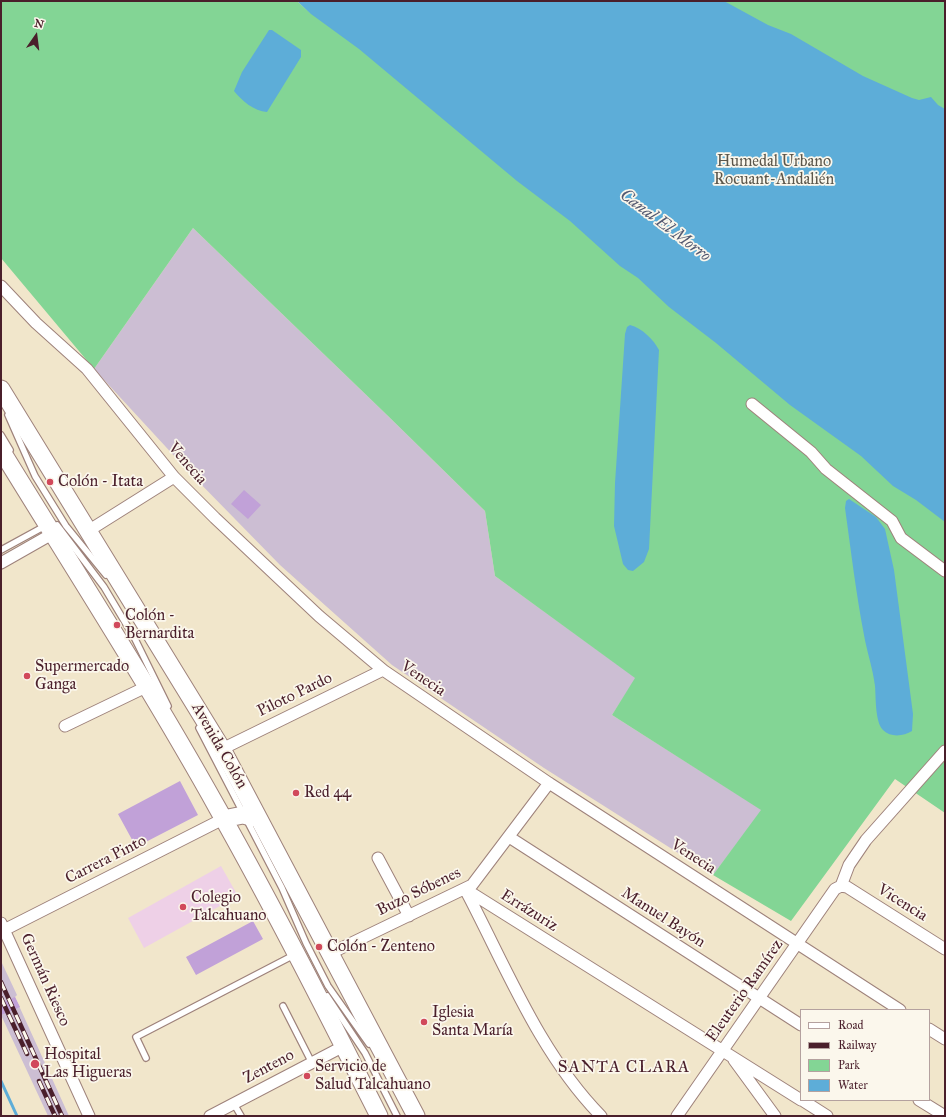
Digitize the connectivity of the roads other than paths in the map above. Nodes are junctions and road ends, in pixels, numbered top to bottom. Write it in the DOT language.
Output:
graph roads {
  1 [pos="1,286"];
  2 [pos="1,389"];
  3 [pos="752,404"];
  4 [pos="4,408"];
  5 [pos="1,435"];
  6 [pos="7,453"];
  7 [pos="174,477"];
  8 [pos="52,527"];
  9 [pos="88,531"];
  10 [pos="1,550"];
  11 [pos="1,564"];
  12 [pos="945,571"];
  13 [pos="110,581"];
  14 [pos="382,670"];
  15 [pos="146,687"];
  16 [pos="171,711"];
  17 [pos="196,723"];
  18 [pos="64,726"];
  19 [pos="222,749"];
  20 [pos="945,752"];
  21 [pos="549,783"];
  22 [pos="237,817"];
  23 [pos="508,837"];
  24 [pos="378,858"];
  25 [pos="841,886"];
  26 [pos="465,890"];
  27 [pos="409,916"];
  28 [pos="3,926"];
  29 [pos="292,932"];
  30 [pos="798,945"];
  31 [pos="945,949"];
  32 [pos="296,953"];
  33 [pos="331,953"];
  34 [pos="759,998"];
  35 [pos="283,1006"];
  36 [pos="898,1009"];
  37 [pos="800,1024"];
  38 [pos="930,1030"];
  39 [pos="945,1039"];
  40 [pos="344,1046"];
  41 [pos="372,1049"];
  42 [pos="726,1053"];
  43 [pos="146,1058"];
  44 [pos="312,1063"];
  45 [pos="385,1072"];
  46 [pos="800,1099"];
  47 [pos="803,1101"];
  48 [pos="921,1101"];
  49 [pos="234,1104"];
  50 [pos="415,1114"];
  51 [pos="89,1116"];
  52 [pos="210,1116"];
  53 [pos="241,1116"];
  54 [pos="379,1116"];
  55 [pos="397,1116"];
  56 [pos="600,1116"];
  57 [pos="677,1116"];
  58 [pos="775,1116"];
  59 [pos="827,1116"];
  60 [pos="944,1116"];
  1 -- 7 [label="street, Venecia"];
  2 -- 9 [label="main road, Avenida Colón"];
  3 -- 12 [label="street"];
  4 -- 13 [label="lane"];
  5 -- 6 [label="lane"];
  6 -- 8 [label="main road, Avenida Colón"];
  7 -- 9 [label="street"];
  7 -- 14 [label="street, Venecia"];
  8 -- 10 [label="lane"];
  8 -- 11 [label="street"];
  8 -- 15 [label="main road, Avenida Colón"];
  8 -- 16 [label="lane"];
  9 -- 19 [label="main road, Avenida Colón"];
  14 -- 19 [label="street, Piloto Pardo"];
  14 -- 21 [label="street, Venecia"];
  15 -- 18 [label="street"];
  15 -- 22 [label="main road, Avenida Colón"];
  17 -- 22 [label="lane"];
  19 -- 22 [label="main road, Avenida Colón"];
  20 -- 25 [label="street"];
  21 -- 23 [label="street, Buzo Sóbenes"];
  21 -- 30 [label="street, Venecia"];
  22 -- 28 [label="street, Carrera Pinto"];
  22 -- 32 [label="main road, Avenida Colón"];
  22 -- 33 [label="main road, Avenida Colón"];
  22 -- 41 [label="lane"];
  23 -- 26 [label="street, Buzo Sóbenes"];
  23 -- 34 [label="street, Manuel Bayón"];
  24 -- 27 [label="street"];
  25 -- 30 [label="street, Eleuterio Ramírez"];
  25 -- 31 [label="street, Vicencia"];
  26 -- 27 [label="street, Buzo Sóbenes"];
  26 -- 42 [label="street, Errázuriz"];
  26 -- 56 [label="street, Errázuriz"];
  27 -- 33 [label="street, Buzo Sóbenes"];
  28 -- 51 [label="street, Germán Riesco"];
  29 -- 55 [label="lane"];
  30 -- 34 [label="street, Eleuterio Ramírez"];
  30 -- 36 [label="street, Venecia"];
  32 -- 40 [label="main road, Avenida Colón"];
  32 -- 43 [label="lane"];
  33 -- 50 [label="main road, Avenida Colón"];
  34 -- 37 [label="street, Manuel Bayón"];
  34 -- 42 [label="street, Eleuterio Ramírez"];
  35 -- 44 [label="lane"];
  38 -- 39 [label="street"];
  40 -- 44 [label="street, Zenteno"];
  40 -- 54 [label="main road, Avenida Colón"];
  42 -- 46 [label="street, Errázuriz"];
  42 -- 57 [label="street, Eleuterio Ramírez"];
  42 -- 58 [label="street"];
  44 -- 49 [label="street, Zenteno"];
  45 -- 50 [label="lane"];
  47 -- 59 [label="street, Errázuriz"];
  48 -- 60 [label="street"];
  49 -- 52 [label="street, Zenteno"];
  49 -- 53 [label="lane"];
}
